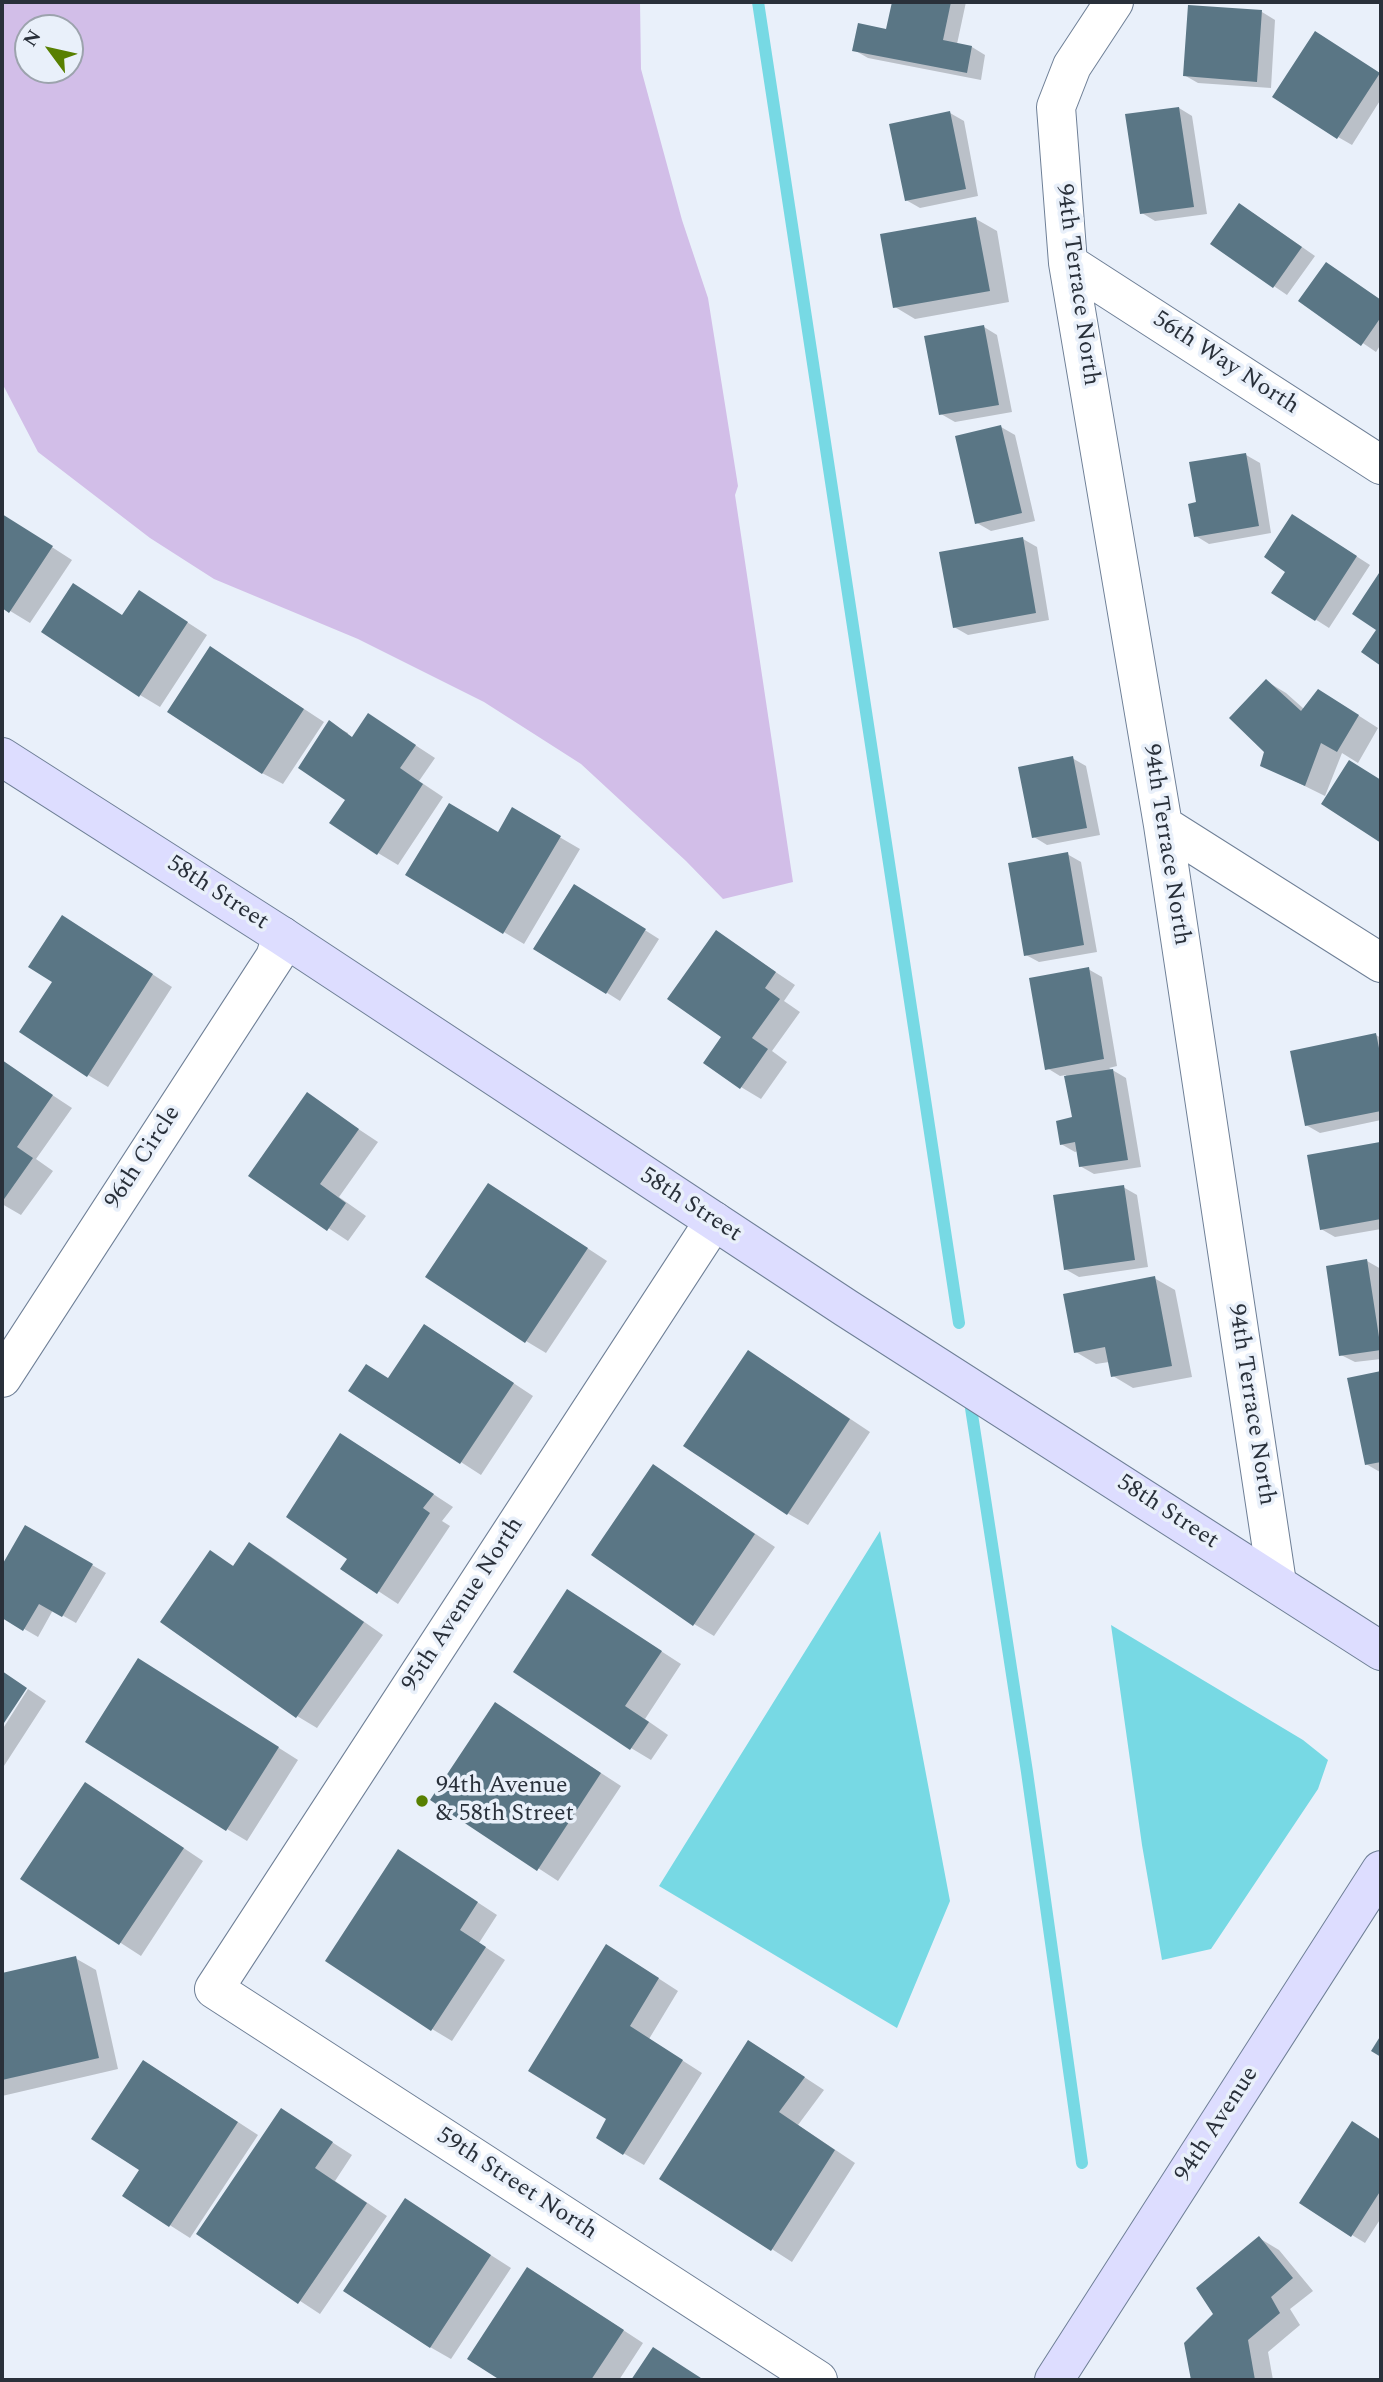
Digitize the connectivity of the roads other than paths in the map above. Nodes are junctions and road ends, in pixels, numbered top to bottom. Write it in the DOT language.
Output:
graph roads {
  1 [pos="1114,2"];
  2 [pos="1068,263"];
  3 [pos="1381,465"];
  4 [pos="2,757"];
  5 [pos="1163,825"];
  6 [pos="282,936"];
  7 [pos="1381,963"];
  8 [pos="714,1222"];
  9 [pos="2,1378"];
  10 [pos="1277,1583"];
  11 [pos="1381,1651"];
  12 [pos="1381,1870"];
  13 [pos="214,1989"];
  14 [pos="818,2380"];
  15 [pos="1054,2380"];
  1 -- 2 [label="street, 94th Terrace North"];
  2 -- 3 [label="street, 56th Way North"];
  2 -- 5 [label="street, 94th Terrace North"];
  4 -- 6 [label="street, 58th Street"];
  5 -- 7 [label="street"];
  5 -- 10 [label="street, 94th Terrace North"];
  6 -- 8 [label="street, 58th Street"];
  6 -- 9 [label="street, 96th Circle"];
  8 -- 10 [label="street, 58th Street"];
  8 -- 13 [label="street, 95th Avenue North"];
  10 -- 11 [label="street, 58th Street"];
  12 -- 15 [label="street, 94th Avenue"];
  13 -- 14 [label="street, 59th Street North"];
}
